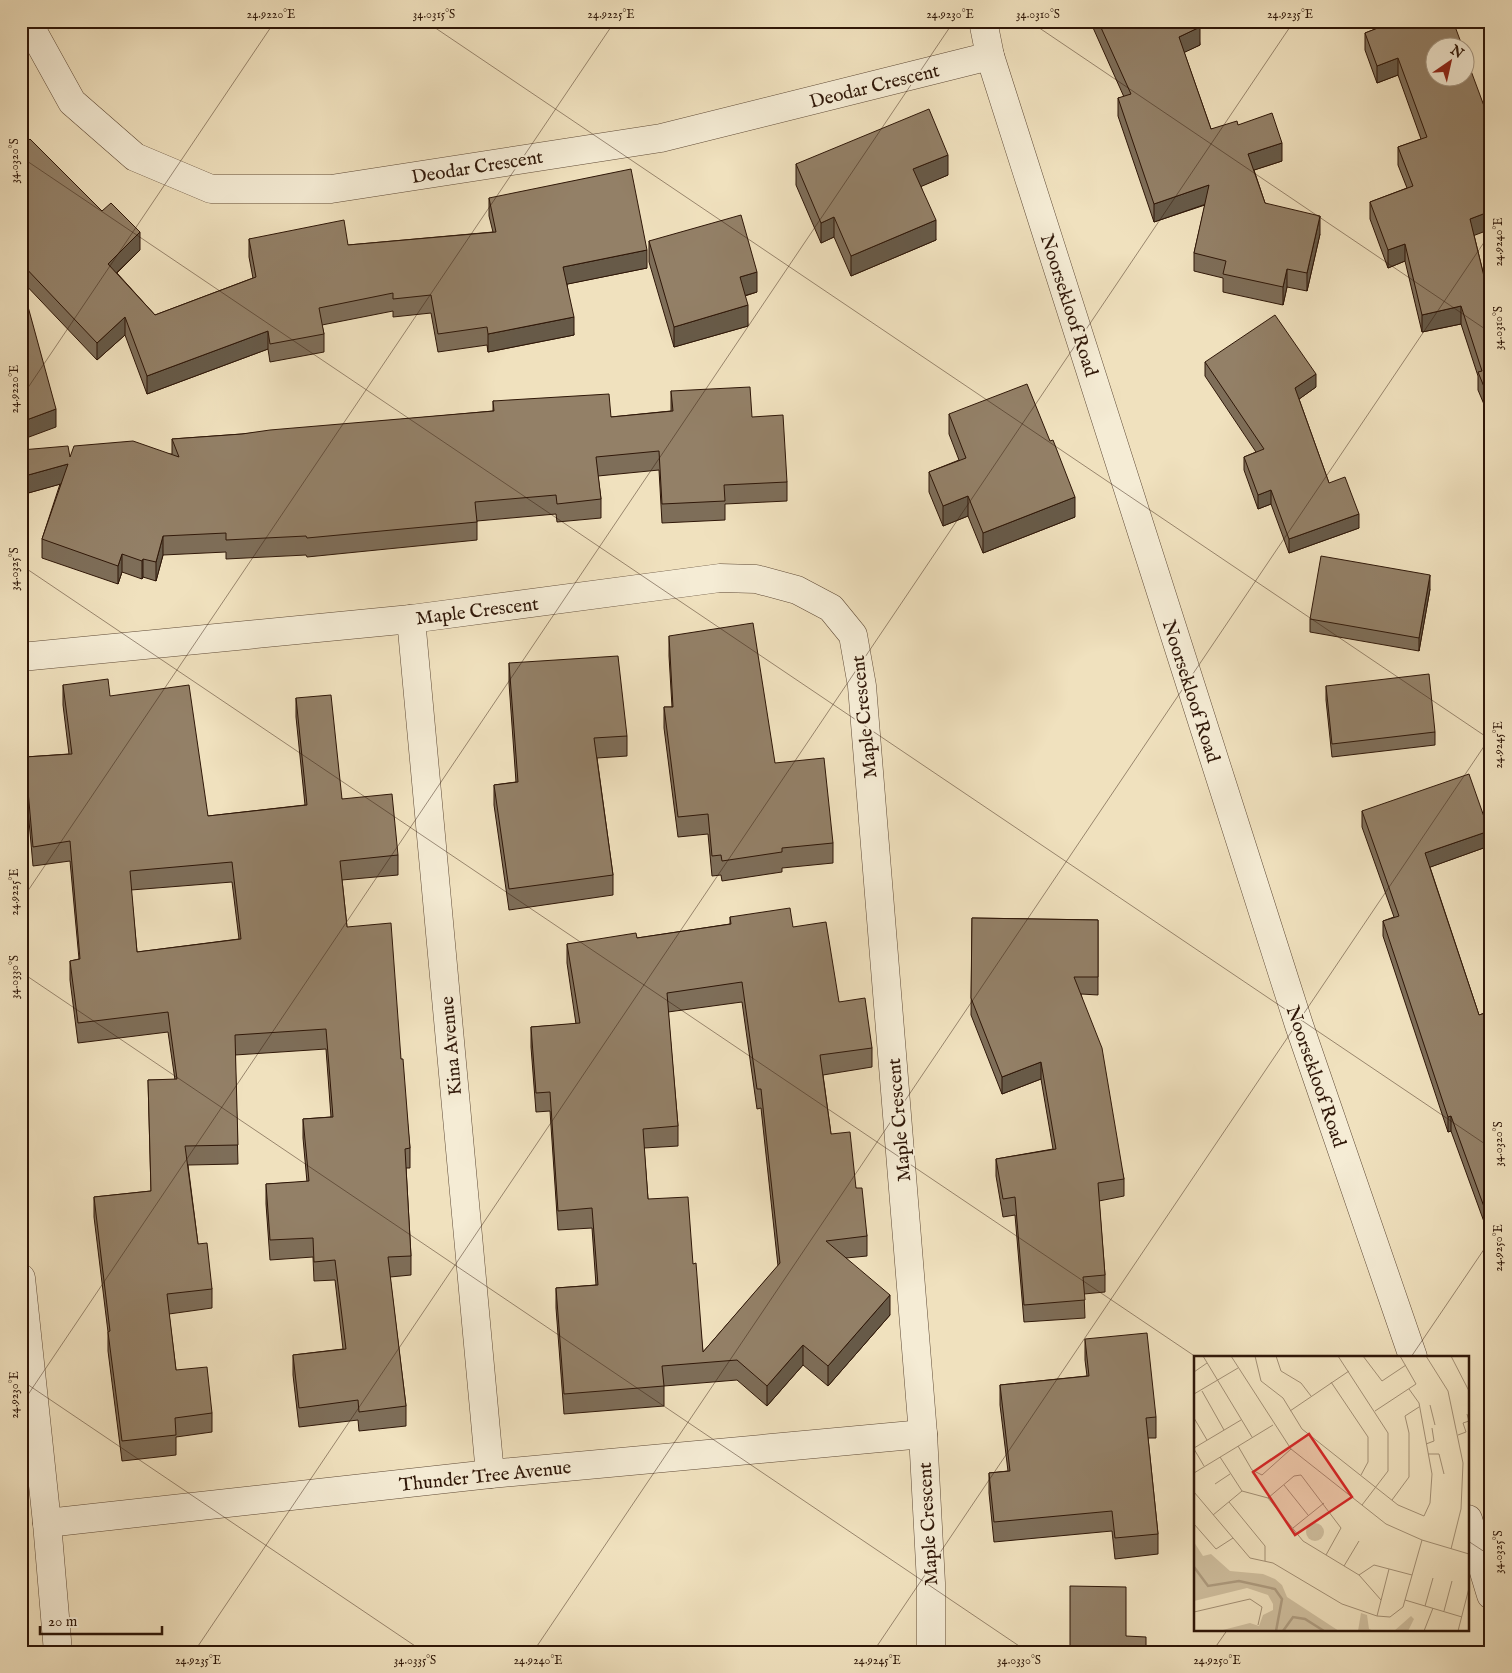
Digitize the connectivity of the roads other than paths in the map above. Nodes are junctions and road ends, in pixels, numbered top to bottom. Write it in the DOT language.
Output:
graph roads {
  1 [pos="29,21"];
  2 [pos="983,21"];
  3 [pos="990,56"];
  4 [pos="411,619"];
  5 [pos="21,657"];
  6 [pos="21,1278"];
  7 [pos="1413,1356"];
  8 [pos="923,1434"];
  9 [pos="490,1474"];
  10 [pos="47,1523"];
  11 [pos="1470,1526"];
  12 [pos="1491,1595"];
  13 [pos="58,1652"];
  14 [pos="930,1652"];
  1 -- 3 [label="street, Deodar Crescent"];
  2 -- 3 [label="street, Noorsekloof Road"];
  3 -- 7 [label="street, Noorsekloof Road"];
  4 -- 5 [label="street, Maple Crescent"];
  4 -- 8 [label="street, Maple Crescent"];
  4 -- 9 [label="street, Kina Avenue"];
  6 -- 10 [label="street"];
  8 -- 9 [label="street, Thunder Tree Avenue"];
  8 -- 14 [label="street, Maple Crescent"];
  9 -- 10 [label="street, Thunder Tree Avenue"];
  10 -- 13 [label="street"];
  11 -- 12 [label="street"];
}
